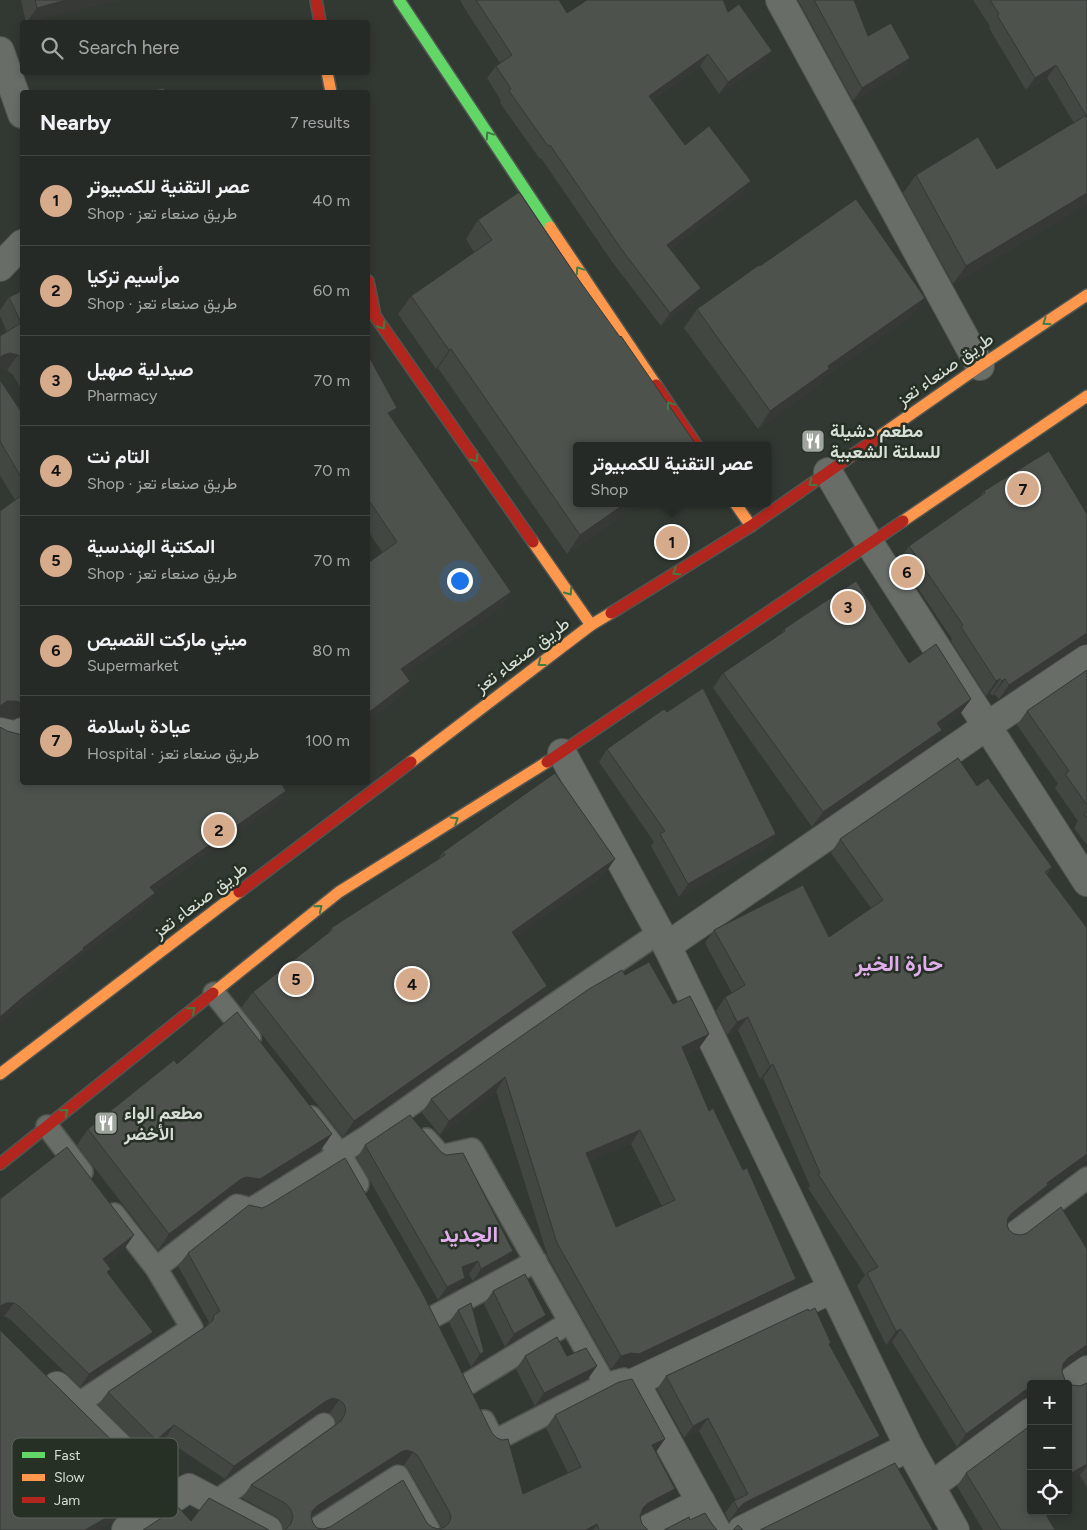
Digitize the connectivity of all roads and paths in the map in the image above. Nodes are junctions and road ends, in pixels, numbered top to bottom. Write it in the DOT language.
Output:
graph roads {
  1 [pos="316,0"];
  2 [pos="399,0"];
  3 [pos="780,0"];
  4 [pos="320,20"];
  5 [pos="0,52"];
  6 [pos="328,75"];
  7 [pos="331,90"];
  8 [pos="20,108"];
  9 [pos="20,246"];
  10 [pos="0,267"];
  11 [pos="370,291"];
  12 [pos="1087,295"];
  13 [pos="980,366"];
  14 [pos="1087,396"];
  15 [pos="694,442"];
  16 [pos="828,472"];
  17 [pos="738,507"];
  18 [pos="751,526"];
  19 [pos="870,544"];
  20 [pos="591,625"];
  21 [pos="1087,659"];
  22 [pos="987,726"];
  23 [pos="0,732"];
  24 [pos="20,734"];
  25 [pos="562,753"];
  26 [pos="1087,882"];
  27 [pos="663,939"];
  28 [pos="214,992"];
  29 [pos="262,1054"];
  30 [pos="0,1074"];
  31 [pos="298,1100"];
  32 [pos="403,1110"];
  33 [pos="47,1126"];
  34 [pos="340,1154"];
  35 [pos="0,1164"];
  36 [pos="1087,1178"];
  37 [pos="370,1205"];
  38 [pos="1010,1236"];
  39 [pos="536,1261"];
  40 [pos="156,1268"];
  41 [pos="832,1289"];
  42 [pos="432,1316"];
  43 [pos="570,1322"];
  44 [pos="1087,1370"];
  45 [pos="41,1372"];
  46 [pos="1072,1381"];
  47 [pos="635,1382"];
  48 [pos="605,1384"];
  49 [pos="76,1405"];
  50 [pos="1027,1415"];
  51 [pos="324,1424"];
  52 [pos="110,1438"];
  53 [pos="909,1447"];
  54 [pos="931,1486"];
  55 [pos="178,1495"];
  56 [pos="215,1502"];
  57 [pos="701,1502"];
  58 [pos="147,1518"];
  59 [pos="134,1528"];
  60 [pos="268,1530"];
  61 [pos="314,1530"];
  62 [pos="429,1530"];
  63 [pos="646,1530"];
  64 [pos="716,1530"];
  65 [pos="742,1530"];
  66 [pos="955,1530"];
  1 -- 4 [label="main road"];
  15 -- 2 [label="main road, one-way"];
  3 -- 13 [label="street"];
  5 -- 8 [label="street"];
  6 -- 7 [label="main road"];
  9 -- 10 [label="street"];
  11 -- 20 [label="main road, one-way"];
  12 -- 13 [label="main road, طريق صنعاء تعز, one-way"];
  13 -- 16 [label="main road, طريق صنعاء تعز"];
  14 -- 19 [label="main road"];
  16 -- 18 [label="main road, طريق صنعاء تعز, one-way"];
  16 -- 19 [label="street"];
  17 -- 18 [label="main road"];
  18 -- 20 [label="main road, طريق صنعاء تعز, one-way"];
  19 -- 22 [label="street"];
  19 -- 25 [label="main road"];
  20 -- 30 [label="main road, طريق صنعاء تعز, one-way"];
  21 -- 22 [label="street"];
  22 -- 26 [label="street"];
  22 -- 27 [label="street"];
  23 -- 24 [label="street"];
  25 -- 27 [label="street"];
  28 -- 25 [label="main road, one-way"];
  27 -- 32 [label="lane"];
  27 -- 41 [label="street"];
  28 -- 29 [label="lane"];
  33 -- 28 [label="main road, one-way"];
  31 -- 34 [label="lane"];
  32 -- 34 [label="lane"];
  32 -- 39 [label="lane"];
  33 -- 35 [label="main road"];
  33 -- 40 [label="lane"];
  34 -- 37 [label="lane"];
  34 -- 40 [label="lane"];
  36 -- 38 [label="lane"];
  39 -- 42 [label="lane"];
  39 -- 43 [label="lane"];
  40 -- 49 [label="lane"];
  41 -- 47 [label="street"];
  41 -- 53 [label="street"];
  43 -- 48 [label="lane"];
  43 -- 48 [label="lane"];
  44 -- 46 [label="street"];
  45 -- 49 [label="street"];
  47 -- 48 [label="lane"];
  47 -- 57 [label="street"];
  49 -- 52 [label="street"];
  50 -- 54 [label="street"];
  51 -- 56 [label="lane"];
  53 -- 54 [label="street"];
  53 -- 65 [label="street"];
  54 -- 66 [label="street"];
  55 -- 56 [label="street"];
  56 -- 60 [label="street"];
  57 -- 63 [label="street"];
  57 -- 64 [label="street"];
  58 -- 59 [label="street"];
  61 -- 62 [label="lane"];
}
